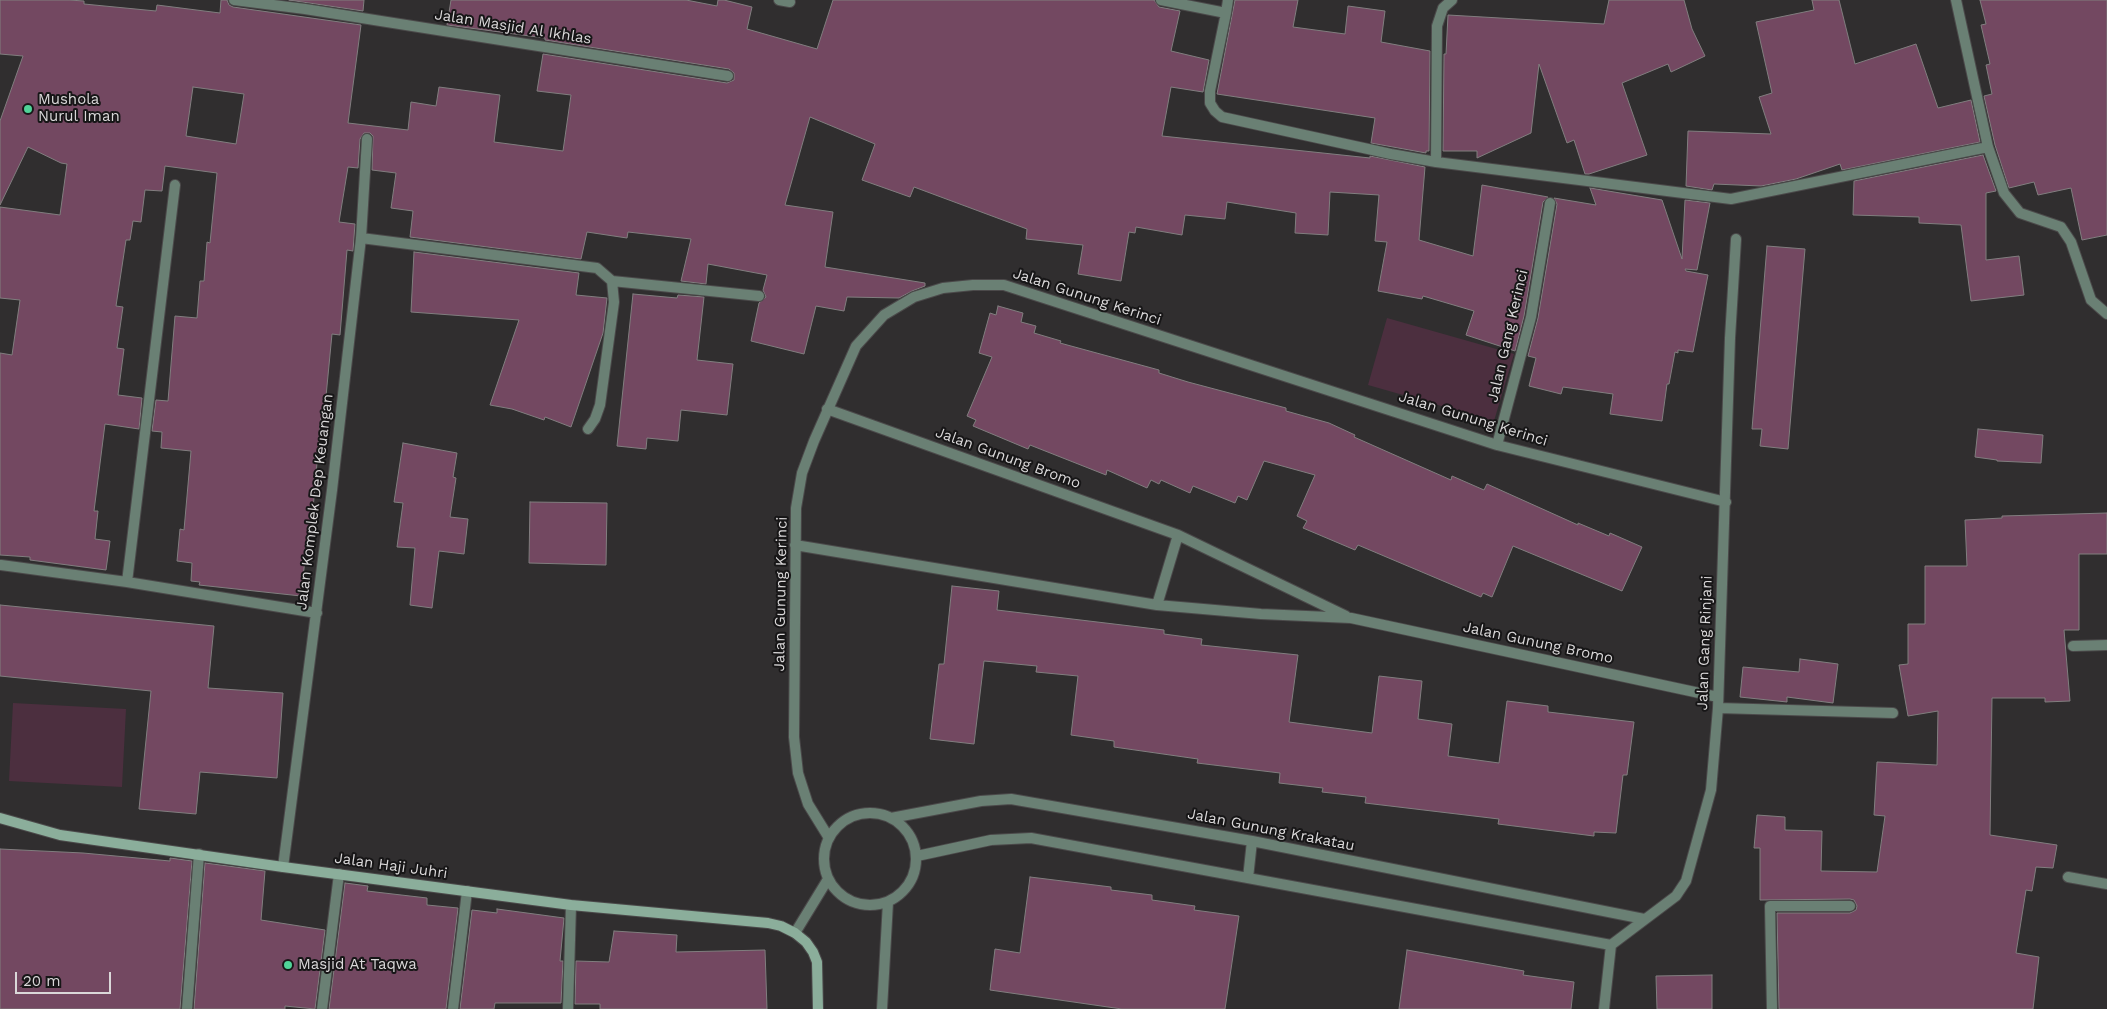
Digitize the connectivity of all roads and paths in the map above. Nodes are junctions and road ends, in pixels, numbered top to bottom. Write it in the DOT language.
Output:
graph roads {
  1 [pos="234,0"];
  2 [pos="779,0"];
  3 [pos="1162,0"];
  4 [pos="1228,0"];
  5 [pos="1452,0"];
  6 [pos="1956,0"];
  7 [pos="790,2"];
  8 [pos="305,4"];
  9 [pos="1226,13"];
  10 [pos="728,76"];
  11 [pos="367,139"];
  12 [pos="1988,147"];
  13 [pos="1436,162"];
  14 [pos="174,185"];
  15 [pos="1550,203"];
  16 [pos="361,238"];
  17 [pos="1736,239"];
  18 [pos="612,281"];
  19 [pos="759,296"];
  20 [pos="2107,314"];
  21 [pos="828,409"];
  22 [pos="588,429"];
  23 [pos="1497,445"];
  24 [pos="1726,502"];
  25 [pos="1178,535"];
  26 [pos="795,545"];
  27 [pos="1,565"];
  28 [pos="127,582"];
  29 [pos="1157,605"];
  30 [pos="317,613"];
  31 [pos="1351,618"];
  32 [pos="2107,645"];
  33 [pos="2073,646"];
  34 [pos="1718,697"];
  35 [pos="1718,708"];
  36 [pos="1893,713"];
  37 [pos="0,818"];
  38 [pos="891,818"];
  39 [pos="829,838"];
  40 [pos="1252,841"];
  41 [pos="199,854"];
  42 [pos="917,856"];
  43 [pos="283,866"];
  44 [pos="339,874"];
  45 [pos="2068,877"];
  46 [pos="1248,878"];
  47 [pos="828,879"];
  48 [pos="2107,884"];
  49 [pos="467,891"];
  50 [pos="888,902"];
  51 [pos="571,905"];
  52 [pos="1850,906"];
  53 [pos="1644,919"];
  54 [pos="795,933"];
  55 [pos="1611,945"];
  56 [pos="187,1009"];
  57 [pos="322,1009"];
  58 [pos="453,1009"];
  59 [pos="568,1009"];
  60 [pos="818,1009"];
  61 [pos="882,1009"];
  62 [pos="1604,1009"];
  63 [pos="1772,1009"];
  1 -- 8 [label="street, Jalan Masjid Al Ikhlas"];
  2 -- 7 [label="street"];
  3 -- 9 [label="street"];
  4 -- 9 [label="street"];
  5 -- 13 [label="street"];
  6 -- 12 [label="street"];
  8 -- 10 [label="street, Jalan Masjid Al Ikhlas"];
  9 -- 13 [label="street"];
  11 -- 16 [label="street, Jalan Komplek Dep Keuangan"];
  12 -- 13 [label="street"];
  12 -- 20 [label="street"];
  14 -- 28 [label="street"];
  15 -- 23 [label="street, Jalan Gang Kerinci"];
  16 -- 18 [label="street"];
  16 -- 30 [label="street, Jalan Komplek Dep Keuangan"];
  17 -- 24 [label="street, Jalan Gang Rinjani"];
  18 -- 19 [label="street"];
  18 -- 22 [label="street"];
  21 -- 23 [label="street, Jalan Gunung Kerinci"];
  21 -- 25 [label="street, Jalan Gunung Bromo"];
  21 -- 26 [label="street, Jalan Gunung Kerinci"];
  23 -- 24 [label="street, Jalan Gunung Kerinci"];
  24 -- 34 [label="street, Jalan Gang Rinjani"];
  25 -- 29 [label="street"];
  25 -- 31 [label="street, Jalan Gunung Bromo"];
  26 -- 29 [label="street, Jalan Gunung Bromo"];
  26 -- 39 [label="street, Jalan Gunung Kerinci"];
  27 -- 28 [label="street"];
  28 -- 30 [label="street"];
  29 -- 31 [label="street, Jalan Gunung Bromo"];
  30 -- 43 [label="street, Jalan Komplek Dep Keuangan"];
  31 -- 34 [label="street, Jalan Gunung Bromo"];
  32 -- 33 [label="street"];
  34 -- 35 [label="street, Jalan Gang Rinjani"];
  35 -- 36 [label="street"];
  35 -- 53 [label="street, Jalan Gang Rinjani"];
  37 -- 41 [label="street, Jalan Haji Juhri"];
  38 -- 39 [label="street"];
  38 -- 40 [label="street, Jalan Gunung Krakatau"];
  38 -- 42 [label="street"];
  39 -- 47 [label="street"];
  40 -- 46 [label="street"];
  40 -- 53 [label="street, Jalan Gunung Krakatau"];
  41 -- 43 [label="street, Jalan Haji Juhri"];
  41 -- 56 [label="street"];
  42 -- 46 [label="street"];
  42 -- 50 [label="street"];
  43 -- 44 [label="street, Jalan Haji Juhri"];
  44 -- 49 [label="street, Jalan Haji Juhri"];
  44 -- 57 [label="street"];
  45 -- 48 [label="street"];
  46 -- 55 [label="street"];
  47 -- 50 [label="street"];
  47 -- 54 [label="street"];
  49 -- 51 [label="street, Jalan Haji Juhri"];
  49 -- 58 [label="street"];
  50 -- 61 [label="street"];
  51 -- 54 [label="street, Jalan Haji Juhri"];
  51 -- 59 [label="street"];
  52 -- 63 [label="street"];
  53 -- 55 [label="street, Jalan Gang Rinjani"];
  54 -- 60 [label="street"];
  55 -- 62 [label="street"];
}
